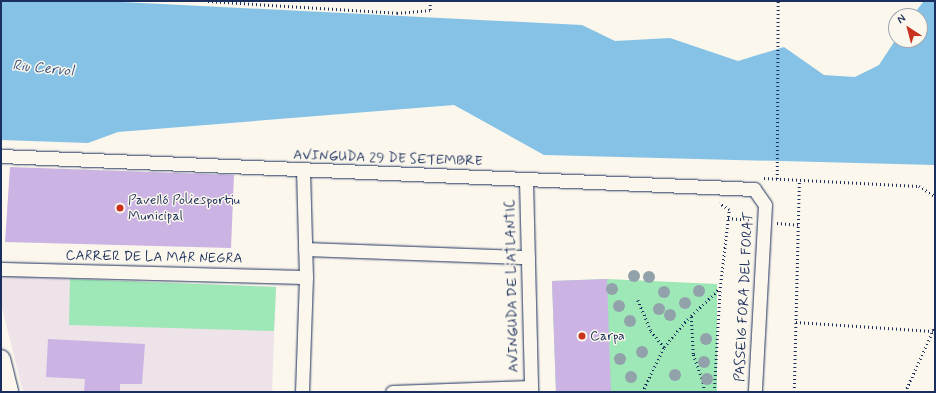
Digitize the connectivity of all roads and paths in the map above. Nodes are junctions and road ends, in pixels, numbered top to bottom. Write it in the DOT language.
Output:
graph roads {
  1 [pos="208,1"];
  2 [pos="430,1"];
  3 [pos="778,1"];
  4 [pos="1,156"];
  5 [pos="303,171"];
  6 [pos="777,179"];
  7 [pos="526,180"];
  8 [pos="715,188"];
  9 [pos="935,196"];
  10 [pos="764,205"];
  11 [pos="305,249"];
  12 [pos="528,257"];
  13 [pos="1,269"];
  14 [pos="306,277"];
  15 [pos="720,288"];
  16 [pos="638,300"];
  17 [pos="691,316"];
  18 [pos="796,322"];
  19 [pos="935,326"];
  20 [pos="933,331"];
  21 [pos="664,346"];
  22 [pos="1,359"];
  23 [pos="530,390"];
  24 [pos="9,392"];
  25 [pos="302,392"];
  26 [pos="392,392"];
  27 [pos="642,392"];
  28 [pos="704,392"];
  29 [pos="714,392"];
  30 [pos="755,392"];
  31 [pos="794,392"];
  32 [pos="905,392"];
  1 -- 2 [label="path"];
  3 -- 6 [label="path"];
  4 -- 5 [label="street, AVINGUDA 29 DE SETEMBRE"];
  5 -- 7 [label="street, AVINGUDA 29 DE SETEMBRE"];
  5 -- 11 [label="street"];
  7 -- 8 [label="street, AVINGUDA 29 DE SETEMBRE"];
  7 -- 12 [label="street, AVINGUDA DE L'ATLANTIC"];
  8 -- 10 [label="street, AVINGUDA 29 DE SETEMBRE"];
  8 -- 15 [label="path"];
  9 -- 18 [label="path"];
  10 -- 30 [label="street, PASSEIG FORA DEL FORAT"];
  11 -- 12 [label="street"];
  11 -- 14 [label="street"];
  12 -- 23 [label="street, AVINGUDA DE L'ATLANTIC"];
  13 -- 14 [label="street, CARRER DE LA MAR NEGRA"];
  14 -- 25 [label="street"];
  15 -- 17 [label="path"];
  15 -- 29 [label="path"];
  16 -- 21 [label="path"];
  17 -- 21 [label="path"];
  17 -- 28 [label="path"];
  18 -- 20 [label="path"];
  18 -- 31 [label="path"];
  19 -- 20 [label="path"];
  20 -- 32 [label="path"];
  21 -- 27 [label="path"];
  22 -- 24 [label="street"];
  23 -- 26 [label="street"];
}
